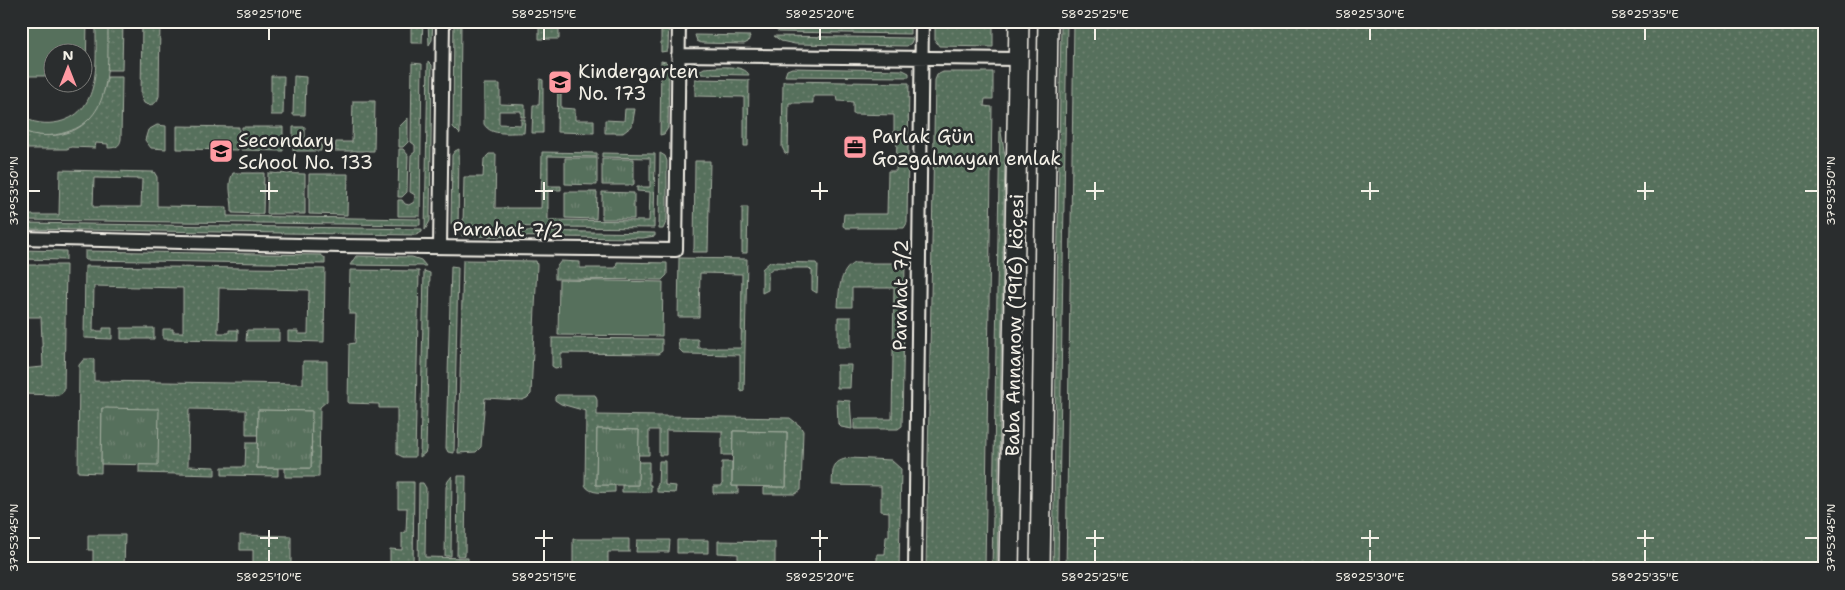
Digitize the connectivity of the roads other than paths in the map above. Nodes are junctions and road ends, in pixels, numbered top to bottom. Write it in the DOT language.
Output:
graph roads {
  1 [pos="443,21"];
  2 [pos="679,21"];
  3 [pos="922,21"];
  4 [pos="1019,21"];
  5 [pos="1048,21"];
  6 [pos="678,55"];
  7 [pos="922,58"];
  8 [pos="1018,59"];
  9 [pos="21,238"];
  10 [pos="440,247"];
  11 [pos="915,569"];
  12 [pos="1009,569"];
  13 [pos="1040,569"];
  1 -- 10 [label="street, Parahat 7/2"];
  2 -- 6 [label="street, Parahat 7/2"];
  3 -- 7 [label="street, Parahat 7/2"];
  4 -- 8 [label="main road, Baba Annanow (1916) köçesi"];
  5 -- 13 [label="main road, Baba Annanow (1916) köçesi"];
  6 -- 7 [label="street"];
  6 -- 10 [label="street, Parahat 7/2"];
  7 -- 8 [label="street"];
  7 -- 11 [label="street, Parahat 7/2"];
  8 -- 12 [label="main road, Baba Annanow (1916) köçesi"];
  9 -- 10 [label="street, Parahat 7/2"];
}
